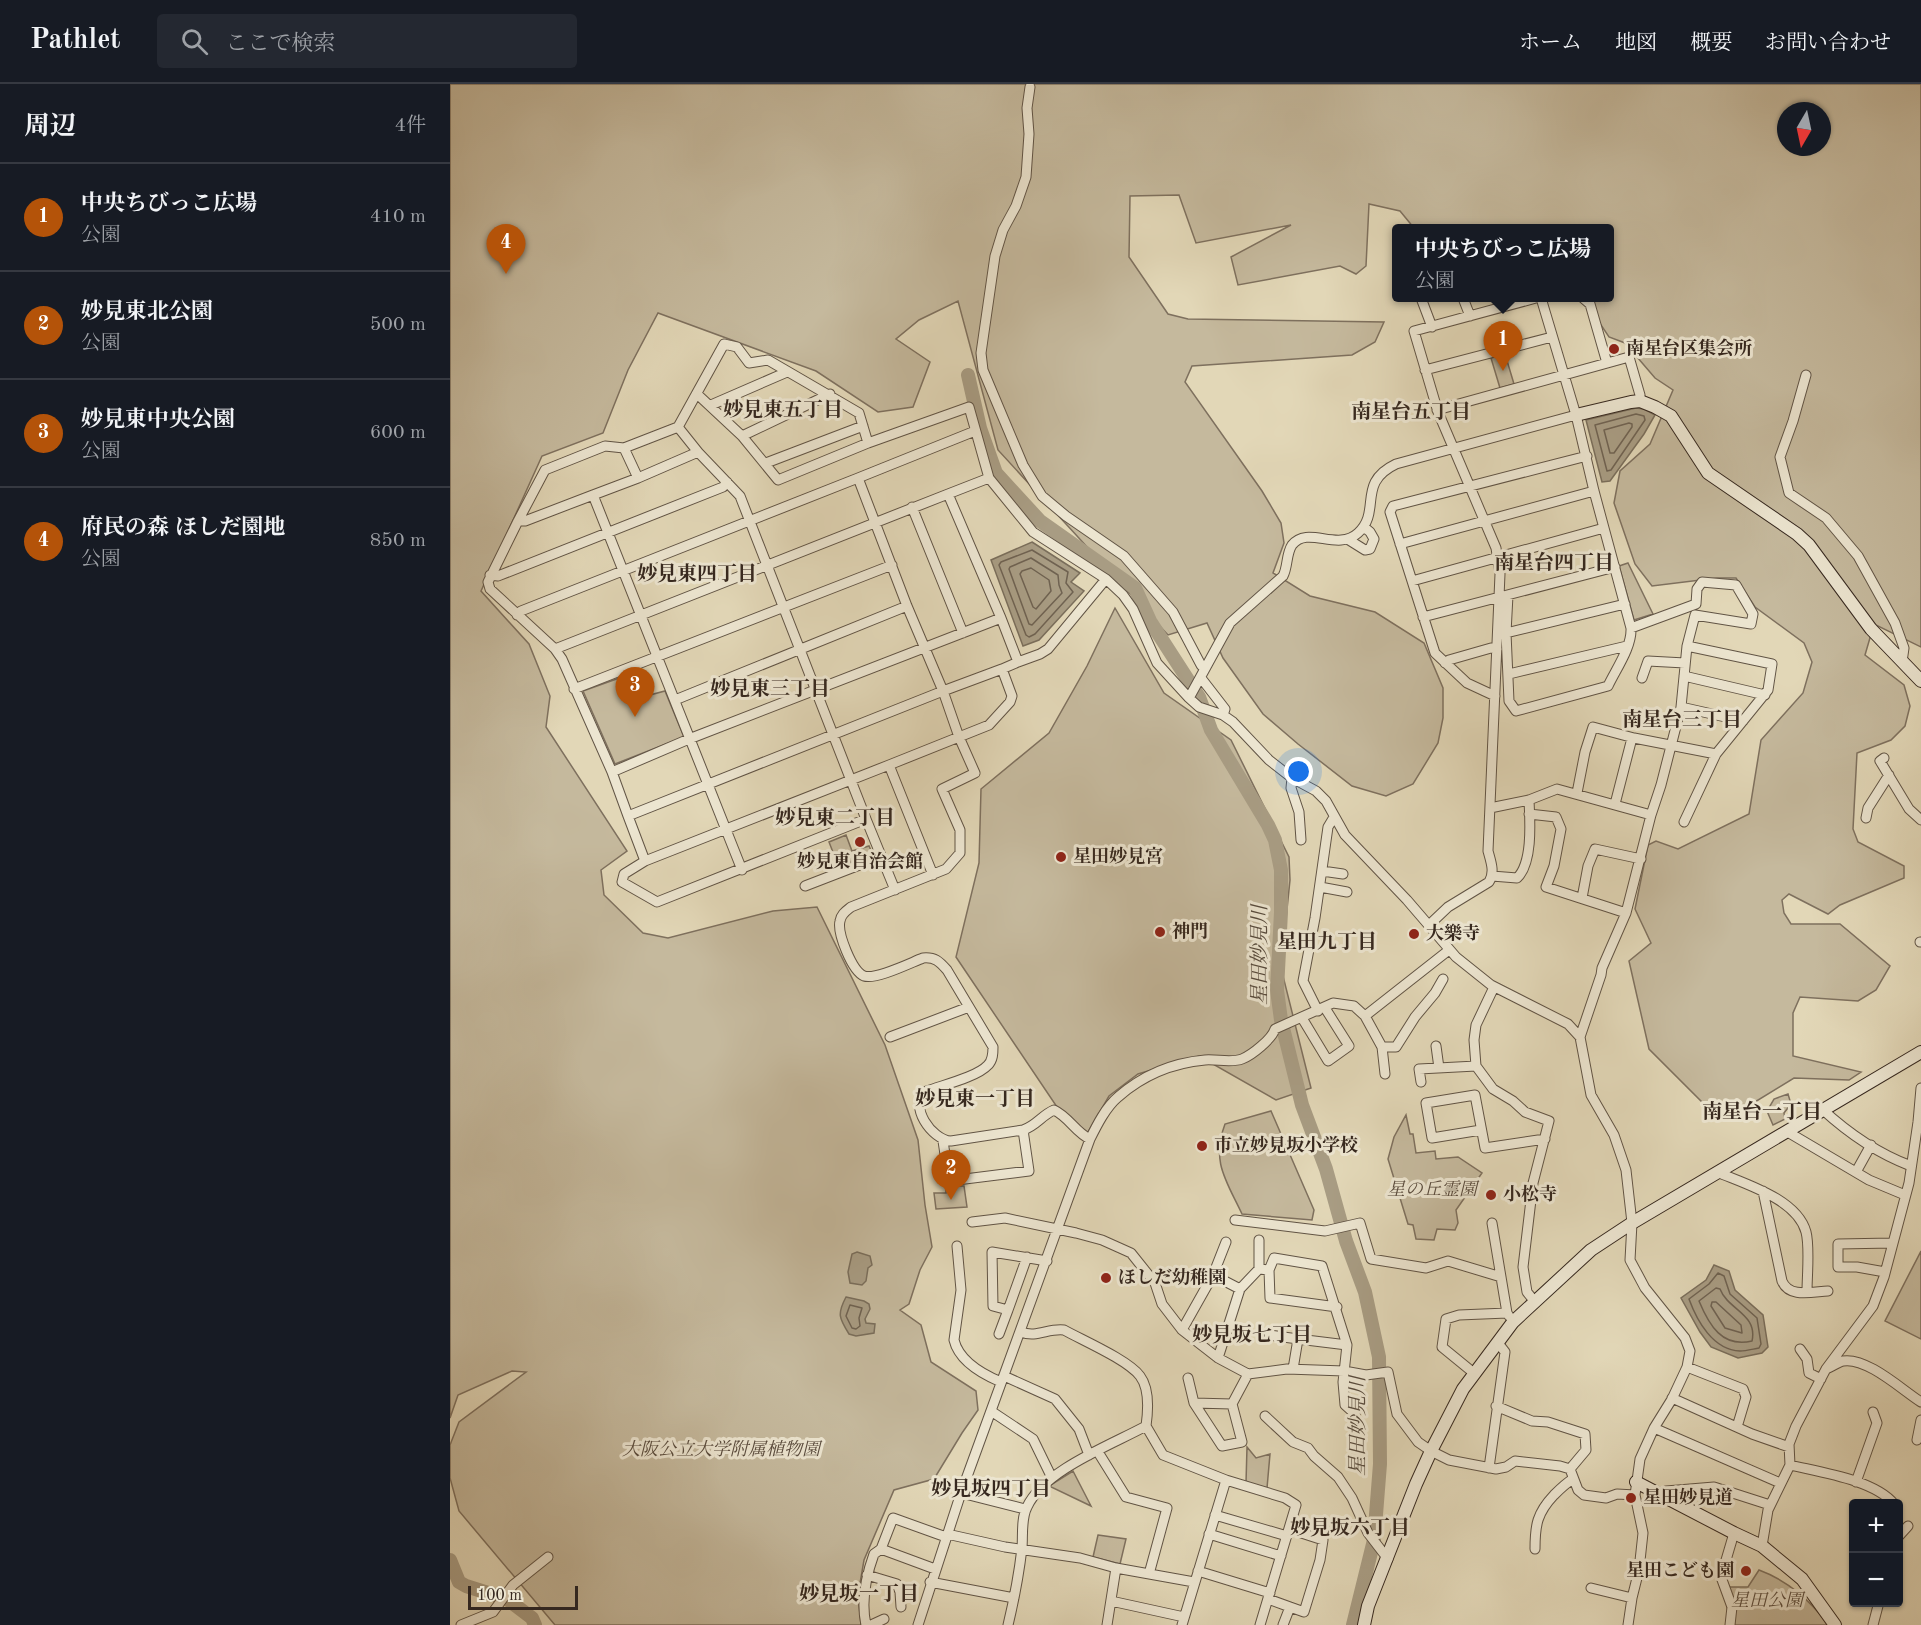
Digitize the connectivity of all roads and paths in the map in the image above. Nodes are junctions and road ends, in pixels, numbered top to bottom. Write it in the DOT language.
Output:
graph roads {
  1 [pos="1030,87"];
  2 [pos="1423,302"];
  3 [pos="1465,302"];
  4 [pos="1503,302"];
  5 [pos="1542,302"];
  6 [pos="1588,302"];
  7 [pos="1470,316"];
  8 [pos="1432,327"];
  9 [pos="1552,337"];
  10 [pos="1607,363"];
  11 [pos="1425,370"];
  12 [pos="788,372"];
  13 [pos="1563,375"];
  14 [pos="1806,375"];
  15 [pos="697,394"];
  16 [pos="830,394"];
  17 [pos="1640,401"];
  18 [pos="711,405"];
  19 [pos="1437,410"];
  20 [pos="1576,415"];
  21 [pos="863,426"];
  22 [pos="678,427"];
  23 [pos="975,431"];
  24 [pos="742,436"];
  25 [pos="868,443"];
  26 [pos="624,448"];
  27 [pos="1454,448"];
  28 [pos="698,452"];
  29 [pos="1587,456"];
  30 [pos="766,463"];
  31 [pos="638,478"];
  32 [pos="858,478"];
  33 [pos="989,478"];
  34 [pos="727,482"];
  35 [pos="1469,486"];
  36 [pos="1594,491"];
  37 [pos="948,494"];
  38 [pos="593,495"];
  39 [pos="912,507"];
  40 [pos="750,520"];
  41 [pos="518,521"];
  42 [pos="876,521"];
  43 [pos="1485,521"];
  44 [pos="1364,527"];
  45 [pos="1604,528"];
  46 [pos="608,532"];
  47 [pos="1349,540"];
  48 [pos="1400,544"];
  49 [pos="1497,558"];
  50 [pos="768,565"];
  51 [pos="892,566"];
  52 [pos="1615,567"];
  53 [pos="624,570"];
  54 [pos="490,575"];
  55 [pos="1106,579"];
  56 [pos="1412,581"];
  57 [pos="1504,596"];
  58 [pos="1625,604"];
  59 [pos="907,606"];
  60 [pos="783,607"];
  61 [pos="641,614"];
  62 [pos="517,615"];
  63 [pos="1423,617"];
  64 [pos="1001,618"];
  65 [pos="1631,628"];
  66 [pos="963,633"];
  67 [pos="1506,633"];
  68 [pos="1627,646"];
  69 [pos="1687,646"];
  70 [pos="925,648"];
  71 [pos="555,649"];
  72 [pos="800,649"];
  73 [pos="1497,649"];
  74 [pos="658,657"];
  75 [pos="1018,662"];
  76 [pos="1902,662"];
  77 [pos="1445,663"];
  78 [pos="1685,663"];
  79 [pos="1002,669"];
  80 [pos="1509,674"];
  81 [pos="1684,676"];
  82 [pos="1642,678"];
  83 [pos="1921,681"];
  84 [pos="1197,685"];
  85 [pos="574,689"];
  86 [pos="817,691"];
  87 [pos="943,691"];
  88 [pos="1765,695"];
  89 [pos="1495,696"];
  90 [pos="675,700"];
  91 [pos="1680,706"];
  92 [pos="1223,715"];
  93 [pos="1743,721"];
  94 [pos="833,734"];
  95 [pos="959,737"];
  96 [pos="1632,738"];
  97 [pos="689,739"];
  98 [pos="1671,746"];
  99 [pos="1716,754"];
  100 [pos="1884,758"];
  101 [pos="889,765"];
  102 [pos="612,772"];
  103 [pos="1889,775"];
  104 [pos="1292,778"];
  105 [pos="851,779"];
  106 [pos="708,785"];
  107 [pos="1577,793"];
  108 [pos="1529,800"];
  109 [pos="1616,804"];
  110 [pos="1490,808"];
  111 [pos="1530,814"];
  112 [pos="1651,815"];
  113 [pos="628,816"];
  114 [pos="1334,817"];
  115 [pos="1866,818"];
  116 [pos="866,819"];
  117 [pos="1921,820"];
  118 [pos="1684,822"];
  119 [pos="726,829"];
  120 [pos="1301,840"];
  121 [pos="880,857"];
  122 [pos="1641,859"];
  123 [pos="645,861"];
  124 [pos="742,870"];
  125 [pos="1322,871"];
  126 [pos="1342,874"];
  127 [pos="933,875"];
  128 [pos="1492,876"];
  129 [pos="805,886"];
  130 [pos="1320,887"];
  131 [pos="895,890"];
  132 [pos="1347,891"];
  133 [pos="1582,898"];
  134 [pos="1626,913"];
  135 [pos="1429,925"];
  136 [pos="1449,950"];
  137 [pos="1443,980"];
  138 [pos="1494,987"];
  139 [pos="969,1007"];
  140 [pos="1321,1010"];
  141 [pos="1365,1016"];
  142 [pos="1302,1018"];
  143 [pos="890,1037"];
  144 [pos="1580,1037"];
  145 [pos="1436,1046"];
  146 [pos="1382,1047"];
  147 [pos="1921,1052"];
  148 [pos="1328,1061"];
  149 [pos="1319,1066"];
  150 [pos="1476,1066"];
  151 [pos="1438,1068"];
  152 [pos="1385,1074"];
  153 [pos="1421,1082"];
  154 [pos="1921,1088"];
  155 [pos="1822,1110"];
  156 [pos="1920,1122"];
  157 [pos="1023,1130"];
  158 [pos="1481,1130"];
  159 [pos="1786,1131"];
  160 [pos="1090,1139"];
  161 [pos="1545,1139"];
  162 [pos="943,1141"];
  163 [pos="1871,1145"];
  164 [pos="1911,1166"];
  165 [pos="1717,1172"];
  166 [pos="1856,1172"];
  167 [pos="1763,1191"];
  168 [pos="1905,1195"];
  169 [pos="1235,1220"];
  170 [pos="972,1222"];
  171 [pos="1632,1222"];
  172 [pos="1492,1223"];
  173 [pos="1058,1230"];
  174 [pos="1259,1240"];
  175 [pos="1226,1242"];
  176 [pos="1892,1243"];
  177 [pos="957,1246"];
  178 [pos="1027,1257"];
  179 [pos="1047,1261"];
  180 [pos="1264,1269"];
  181 [pos="1886,1272"];
  182 [pos="1213,1275"];
  183 [pos="1500,1277"];
  184 [pos="1240,1289"];
  185 [pos="1807,1292"];
  186 [pos="1828,1292"];
  187 [pos="1535,1302"];
  188 [pos="1336,1308"];
  189 [pos="1008,1310"];
  190 [pos="1510,1318"];
  191 [pos="1182,1330"];
  192 [pos="1021,1332"];
  193 [pos="999,1334"];
  194 [pos="1269,1335"];
  195 [pos="1298,1339"];
  196 [pos="1498,1343"];
  197 [pos="1347,1345"];
  198 [pos="1800,1349"];
  199 [pos="1218,1358"];
  200 [pos="1687,1367"];
  201 [pos="1293,1369"];
  202 [pos="1826,1369"];
  203 [pos="1344,1371"];
  204 [pos="1248,1374"];
  205 [pos="1475,1374"];
  206 [pos="1188,1378"];
  207 [pos="1002,1379"];
  208 [pos="1821,1379"];
  209 [pos="1672,1398"];
  210 [pos="1921,1402"];
  211 [pos="1194,1403"];
  212 [pos="1232,1404"];
  213 [pos="1496,1406"];
  214 [pos="991,1411"];
  215 [pos="1874,1412"];
  216 [pos="1264,1416"];
  217 [pos="1921,1420"];
  218 [pos="1146,1426"];
  219 [pos="1737,1427"];
  220 [pos="1653,1428"];
  221 [pos="1357,1434"];
  222 [pos="1917,1440"];
  223 [pos="1789,1447"];
  224 [pos="1431,1451"];
  225 [pos="1094,1453"];
  226 [pos="1790,1465"];
  227 [pos="1489,1468"];
  228 [pos="1570,1469"];
  229 [pos="1052,1478"];
  230 [pos="1573,1479"];
  231 [pos="1226,1480"];
  232 [pos="1856,1482"];
  233 [pos="1780,1483"];
  234 [pos="1636,1489"];
  235 [pos="961,1493"];
  236 [pos="1661,1495"];
  237 [pos="1890,1499"];
  238 [pos="1770,1505"];
  239 [pos="1026,1509"];
  240 [pos="1215,1515"];
  241 [pos="1908,1526"];
  242 [pos="1903,1532"];
  243 [pos="1288,1533"];
  244 [pos="1734,1533"];
  245 [pos="1209,1534"];
  246 [pos="946,1536"];
  247 [pos="1762,1546"];
  248 [pos="882,1549"];
  249 [pos="1535,1549"];
  250 [pos="1022,1550"];
  251 [pos="1281,1556"];
  252 [pos="548,1557"];
  253 [pos="1388,1559"];
  254 [pos="1116,1568"];
  255 [pos="935,1569"];
  256 [pos="1198,1571"];
  257 [pos="1149,1574"];
  258 [pos="867,1575"];
  259 [pos="930,1582"];
  260 [pos="1194,1582"];
  261 [pos="1591,1587"];
  262 [pos="1269,1596"];
  263 [pos="1014,1598"];
  264 [pos="1632,1598"];
  265 [pos="1111,1601"];
  266 [pos="901,1607"];
  267 [pos="1290,1607"];
  268 [pos="1878,1607"];
  269 [pos="884,1618"];
  270 [pos="1183,1621"];
  271 [pos="461,1625"];
  272 [pos="866,1625"];
  273 [pos="871,1625"];
  274 [pos="918,1625"];
  275 [pos="1008,1625"];
  276 [pos="1107,1625"];
  277 [pos="1260,1625"];
  278 [pos="1283,1625"];
  279 [pos="1364,1625"];
  280 [pos="1628,1625"];
  281 [pos="1730,1625"];
  282 [pos="1835,1625"];
  283 [pos="1873,1625"];
  1 -- 84 [label="street"];
  2 -- 8 [label="street"];
  3 -- 7 [label="street"];
  4 -- 7 [label="street"];
  5 -- 9 [label="street"];
  6 -- 10 [label="street"];
  7 -- 8 [label="street"];
  8 -- 11 [label="street"];
  9 -- 11 [label="street"];
  9 -- 13 [label="street"];
  10 -- 13 [label="street"];
  10 -- 17 [label="street"];
  11 -- 19 [label="street"];
  12 -- 15 [label="street"];
  12 -- 16 [label="street"];
  12 -- 18 [label="street"];
  13 -- 19 [label="street"];
  13 -- 20 [label="street"];
  14 -- 76 [label="street"];
  15 -- 18 [label="street"];
  15 -- 22 [label="street"];
  16 -- 21 [label="street"];
  16 -- 24 [label="street"];
  17 -- 20 [label="street"];
  17 -- 76 [label="street"];
  18 -- 24 [label="street"];
  19 -- 27 [label="street"];
  20 -- 27 [label="street"];
  20 -- 29 [label="street"];
  21 -- 25 [label="street"];
  21 -- 30 [label="street"];
  22 -- 26 [label="street"];
  22 -- 28 [label="street"];
  23 -- 25 [label="street"];
  23 -- 32 [label="street"];
  23 -- 33 [label="street"];
  24 -- 30 [label="street"];
  25 -- 30 [label="street"];
  26 -- 31 [label="street"];
  26 -- 41 [label="street"];
  27 -- 35 [label="street"];
  27 -- 44 [label="street"];
  28 -- 31 [label="street"];
  28 -- 34 [label="street"];
  29 -- 35 [label="street"];
  29 -- 36 [label="street"];
  31 -- 38 [label="street"];
  32 -- 40 [label="street"];
  32 -- 42 [label="street"];
  33 -- 37 [label="street"];
  33 -- 55 [label="street"];
  34 -- 40 [label="street"];
  34 -- 46 [label="street"];
  35 -- 43 [label="street"];
  35 -- 48 [label="street"];
  36 -- 43 [label="street"];
  36 -- 45 [label="street"];
  37 -- 39 [label="street"];
  37 -- 64 [label="street"];
  38 -- 41 [label="street"];
  38 -- 46 [label="street"];
  39 -- 42 [label="street"];
  39 -- 66 [label="street"];
  40 -- 50 [label="street"];
  40 -- 53 [label="street"];
  41 -- 54 [label="street"];
  42 -- 50 [label="street"];
  42 -- 51 [label="street"];
  43 -- 48 [label="street"];
  43 -- 49 [label="street"];
  44 -- 47 [label="street"];
  44 -- 47 [label="street"];
  45 -- 49 [label="street"];
  45 -- 52 [label="street"];
  46 -- 53 [label="street"];
  46 -- 54 [label="street"];
  47 -- 84 [label="street"];
  48 -- 56 [label="street"];
  49 -- 56 [label="street"];
  49 -- 57 [label="street"];
  50 -- 60 [label="street"];
  50 -- 61 [label="street"];
  51 -- 59 [label="street"];
  51 -- 60 [label="street"];
  52 -- 57 [label="street"];
  52 -- 58 [label="street"];
  53 -- 61 [label="street"];
  53 -- 62 [label="street"];
  54 -- 62 [label="street"];
  55 -- 75 [label="street"];
  55 -- 84 [label="street"];
  56 -- 63 [label="street"];
  57 -- 63 [label="street"];
  57 -- 67 [label="street"];
  57 -- 73 [label="street"];
  58 -- 65 [label="street"];
  58 -- 67 [label="street"];
  59 -- 70 [label="street"];
  59 -- 72 [label="street"];
  60 -- 72 [label="street"];
  60 -- 74 [label="street"];
  61 -- 71 [label="street"];
  61 -- 74 [label="street"];
  62 -- 71 [label="street"];
  63 -- 77 [label="street"];
  64 -- 66 [label="street"];
  64 -- 75 [label="street"];
  65 -- 68 [label="street"];
  65 -- 69 [label="street"];
  66 -- 70 [label="street"];
  67 -- 80 [label="street"];
  68 -- 80 [label="street"];
  68 -- 80 [label="street"];
  69 -- 78 [label="street"];
  69 -- 88 [label="street"];
  70 -- 86 [label="street"];
  70 -- 87 [label="street"];
  71 -- 85 [label="street"];
  72 -- 86 [label="street"];
  72 -- 90 [label="street"];
  73 -- 77 [label="street"];
  73 -- 89 [label="street"];
  74 -- 85 [label="street"];
  74 -- 90 [label="street"];
  75 -- 79 [label="street"];
  76 -- 83 [label="street"];
  77 -- 89 [label="street"];
  78 -- 81 [label="street"];
  78 -- 82 [label="street"];
  79 -- 87 [label="street"];
  79 -- 95 [label="street"];
  81 -- 88 [label="street"];
  81 -- 91 [label="street"];
  84 -- 92 [label="street"];
  84 -- 92 [label="street"];
  85 -- 102 [label="street"];
  86 -- 94 [label="street"];
  86 -- 97 [label="street"];
  87 -- 94 [label="street"];
  87 -- 95 [label="street"];
  88 -- 93 [label="street"];
  89 -- 110 [label="street"];
  90 -- 97 [label="street"];
  91 -- 93 [label="street"];
  91 -- 98 [label="street"];
  92 -- 104 [label="street"];
  93 -- 99 [label="street"];
  94 -- 105 [label="street"];
  94 -- 106 [label="street"];
  95 -- 101 [label="street"];
  95 -- 127 [label="street"];
  96 -- 98 [label="street"];
  96 -- 107 [label="street"];
  96 -- 109 [label="street"];
  97 -- 102 [label="street"];
  97 -- 106 [label="street"];
  98 -- 99 [label="street"];
  98 -- 112 [label="street"];
  99 -- 118 [label="street"];
  100 -- 103 [label="street"];
  101 -- 105 [label="street"];
  101 -- 127 [label="street"];
  102 -- 113 [label="street"];
  103 -- 115 [label="street"];
  103 -- 117 [label="street"];
  104 -- 114 [label="street"];
  104 -- 120 [label="street"];
  105 -- 116 [label="street"];
  105 -- 119 [label="street"];
  106 -- 113 [label="street"];
  106 -- 119 [label="street"];
  107 -- 108 [label="street"];
  107 -- 109 [label="street"];
  108 -- 110 [label="street"];
  108 -- 111 [label="street"];
  109 -- 112 [label="street"];
  110 -- 128 [label="street"];
  111 -- 128 [label="street"];
  111 -- 133 [label="street"];
  112 -- 122 [label="street"];
  113 -- 123 [label="street"];
  114 -- 125 [label="street"];
  114 -- 135 [label="street"];
  116 -- 121 [label="street"];
  116 -- 124 [label="street"];
  119 -- 123 [label="street"];
  119 -- 124 [label="street"];
  121 -- 129 [label="street"];
  121 -- 131 [label="street"];
  122 -- 133 [label="street"];
  122 -- 134 [label="street"];
  123 -- 124 [label="street"];
  125 -- 126 [label="street"];
  125 -- 130 [label="street"];
  127 -- 131 [label="street"];
  128 -- 135 [label="street"];
  130 -- 132 [label="street"];
  130 -- 140 [label="street"];
  131 -- 139 [label="street"];
  133 -- 134 [label="street"];
  134 -- 144 [label="street"];
  135 -- 136 [label="street"];
  136 -- 138 [label="street"];
  136 -- 141 [label="street"];
  137 -- 146 [label="street"];
  138 -- 144 [label="street"];
  138 -- 150 [label="street"];
  139 -- 143 [label="street"];
  139 -- 162 [label="street"];
  140 -- 141 [label="street"];
  140 -- 142 [label="street"];
  140 -- 148 [label="street"];
  141 -- 146 [label="street"];
  142 -- 148 [label="street"];
  142 -- 160 [label="street"];
  144 -- 171 [label="street"];
  145 -- 151 [label="street"];
  146 -- 152 [label="street"];
  147 -- 155 [label="street"];
  148 -- 149 [label="street"];
  150 -- 151 [label="street"];
  150 -- 161 [label="street"];
  151 -- 153 [label="street"];
  154 -- 156 [label="street"];
  155 -- 159 [label="street"];
  155 -- 163 [label="street"];
  156 -- 164 [label="street"];
  157 -- 160 [label="street"];
  157 -- 162 [label="street"];
  157 -- 162 [label="street"];
  158 -- 158 [label="street"];
  158 -- 161 [label="street"];
  159 -- 165 [label="street"];
  159 -- 166 [label="street"];
  160 -- 173 [label="street"];
  161 -- 187 [label="street"];
  163 -- 164 [label="street"];
  163 -- 166 [label="street"];
  164 -- 168 [label="street"];
  165 -- 167 [label="street"];
  165 -- 171 [label="street"];
  166 -- 168 [label="street"];
  167 -- 185 [label="street"];
  167 -- 185 [label="street"];
  168 -- 176 [label="street"];
  169 -- 183 [label="street"];
  170 -- 173 [label="street"];
  171 -- 187 [label="street"];
  171 -- 200 [label="street"];
  172 -- 183 [label="street"];
  173 -- 179 [label="street"];
  173 -- 191 [label="street"];
  174 -- 180 [label="street"];
  175 -- 182 [label="street"];
  176 -- 181 [label="street"];
  176 -- 181 [label="street"];
  177 -- 207 [label="street"];
  178 -- 179 [label="street"];
  178 -- 189 [label="street"];
  178 -- 189 [label="street"];
  179 -- 192 [label="street"];
  180 -- 184 [label="street"];
  180 -- 188 [label="street"];
  180 -- 188 [label="street"];
  181 -- 202 [label="street"];
  182 -- 184 [label="street"];
  182 -- 191 [label="street"];
  183 -- 190 [label="street"];
  184 -- 199 [label="street"];
  185 -- 186 [label="street"];
  187 -- 190 [label="street"];
  188 -- 197 [label="street"];
  189 -- 193 [label="street"];
  190 -- 196 [label="street"];
  190 -- 205 [label="street"];
  191 -- 199 [label="street"];
  192 -- 207 [label="street"];
  192 -- 218 [label="street"];
  194 -- 195 [label="street"];
  195 -- 197 [label="street"];
  195 -- 201 [label="street"];
  196 -- 205 [label="street"];
  196 -- 213 [label="street"];
  197 -- 203 [label="street"];
  198 -- 208 [label="street"];
  199 -- 204 [label="street"];
  200 -- 209 [label="street"];
  200 -- 219 [label="street"];
  201 -- 203 [label="street"];
  201 -- 204 [label="street"];
  202 -- 208 [label="street"];
  202 -- 210 [label="street"];
  203 -- 221 [label="street"];
  203 -- 224 [label="street"];
  204 -- 212 [label="street"];
  205 -- 224 [label="street"];
  206 -- 211 [label="street"];
  207 -- 214 [label="street"];
  207 -- 225 [label="street"];
  208 -- 223 [label="street"];
  209 -- 219 [label="street"];
  209 -- 220 [label="street"];
  211 -- 212 [label="street"];
  211 -- 212 [label="street"];
  213 -- 227 [label="street"];
  213 -- 228 [label="street"];
  214 -- 229 [label="street"];
  214 -- 235 [label="street"];
  215 -- 232 [label="street"];
  216 -- 253 [label="street"];
  217 -- 222 [label="street"];
  218 -- 225 [label="street"];
  218 -- 231 [label="street"];
  219 -- 223 [label="street"];
  220 -- 233 [label="street"];
  220 -- 234 [label="street"];
  223 -- 226 [label="street"];
  224 -- 227 [label="street"];
  224 -- 253 [label="street"];
  225 -- 229 [label="street"];
  225 -- 257 [label="street"];
  226 -- 232 [label="street"];
  226 -- 233 [label="street"];
  227 -- 228 [label="street"];
  228 -- 230 [label="street"];
  229 -- 239 [label="street"];
  230 -- 234 [label="street"];
  230 -- 249 [label="street"];
  231 -- 240 [label="street"];
  231 -- 243 [label="street"];
  232 -- 237 [label="street"];
  233 -- 238 [label="street"];
  234 -- 236 [label="street"];
  234 -- 264 [label="street"];
  235 -- 239 [label="street"];
  235 -- 246 [label="street"];
  236 -- 238 [label="street"];
  236 -- 244 [label="street"];
  238 -- 247 [label="street"];
  239 -- 250 [label="street"];
  240 -- 243 [label="street"];
  240 -- 245 [label="street"];
  241 -- 242 [label="street"];
  243 -- 251 [label="street"];
  243 -- 267 [label="street"];
  244 -- 247 [label="street"];
  244 -- 281 [label="street"];
  245 -- 251 [label="street"];
  245 -- 256 [label="street"];
  246 -- 248 [label="street"];
  246 -- 250 [label="street"];
  246 -- 255 [label="street"];
  247 -- 282 [label="street"];
  248 -- 255 [label="street"];
  248 -- 258 [label="street"];
  250 -- 254 [label="street"];
  250 -- 263 [label="street"];
  251 -- 262 [label="street"];
  252 -- 271 [label="street"];
  253 -- 279 [label="street"];
  254 -- 257 [label="street"];
  254 -- 265 [label="street"];
  255 -- 259 [label="street"];
  256 -- 260 [label="street"];
  256 -- 262 [label="street"];
  257 -- 260 [label="street"];
  258 -- 266 [label="street"];
  258 -- 272 [label="street"];
  259 -- 263 [label="street"];
  259 -- 274 [label="street"];
  260 -- 270 [label="street"];
  261 -- 264 [label="street"];
  262 -- 267 [label="street"];
  262 -- 277 [label="street"];
  263 -- 275 [label="street"];
  264 -- 280 [label="street"];
  265 -- 270 [label="street"];
  265 -- 276 [label="street"];
  267 -- 278 [label="street"];
  268 -- 283 [label="street"];
  269 -- 273 [label="street"];
}
